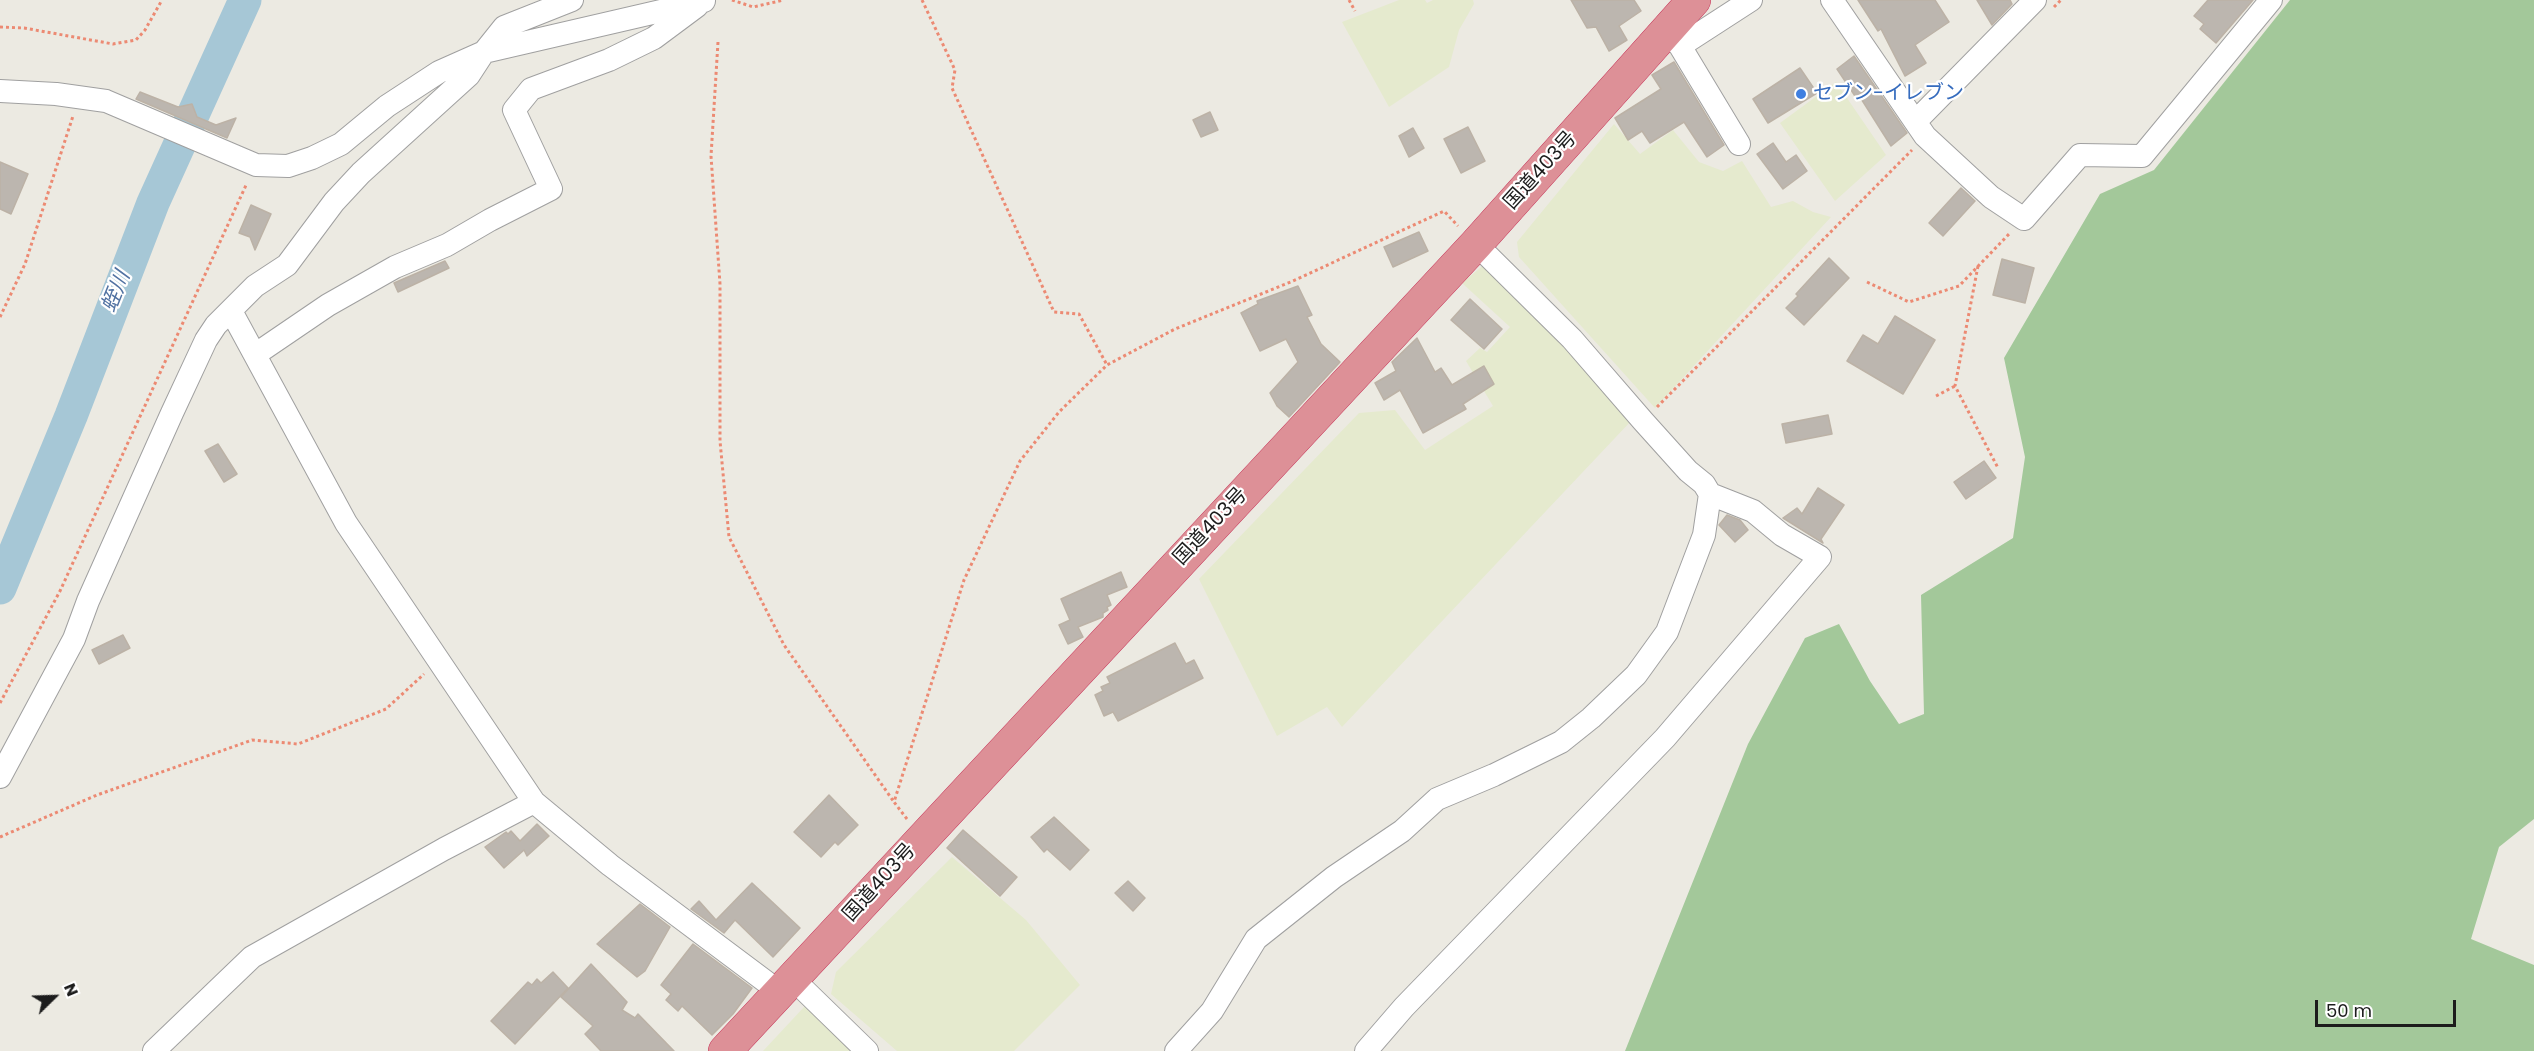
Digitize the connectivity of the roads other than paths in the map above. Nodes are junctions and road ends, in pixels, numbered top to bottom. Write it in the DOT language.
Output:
graph roads {
  1 [pos="572,0"];
  2 [pos="1694,0"];
  3 [pos="1751,0"];
  4 [pos="1832,0"];
  5 [pos="2271,0"];
  6 [pos="705,1"];
  7 [pos="2044,4"];
  8 [pos="1673,38"];
  9 [pos="484,52"];
  10 [pos="0,90"];
  11 [pos="1921,129"];
  12 [pos="1739,144"];
  13 [pos="1476,244"];
  14 [pos="231,311"];
  15 [pos="256,354"];
  16 [pos="1710,494"];
  17 [pos="0,777"];
  18 [pos="534,802"];
  19 [pos="787,986"];
  20 [pos="154,1051"];
  21 [pos="725,1051"];
  22 [pos="867,1051"];
  23 [pos="1176,1051"];
  24 [pos="1366,1051"];
  1 -- 9 [label="street"];
  2 -- 8 [label="highway, 国道403号"];
  3 -- 8 [label="street"];
  4 -- 11 [label="street"];
  5 -- 11 [label="street"];
  6 -- 9 [label="street"];
  6 -- 15 [label="street"];
  7 -- 11 [label="street"];
  8 -- 12 [label="street"];
  8 -- 13 [label="highway, 国道403号"];
  9 -- 10 [label="street"];
  9 -- 14 [label="street"];
  13 -- 16 [label="street"];
  13 -- 19 [label="highway, 国道403号"];
  14 -- 15 [label="street"];
  14 -- 17 [label="street"];
  15 -- 18 [label="street"];
  16 -- 23 [label="street"];
  16 -- 24 [label="street"];
  18 -- 19 [label="street"];
  18 -- 20 [label="street"];
  19 -- 21 [label="highway, 国道403号"];
  19 -- 22 [label="street"];
}
